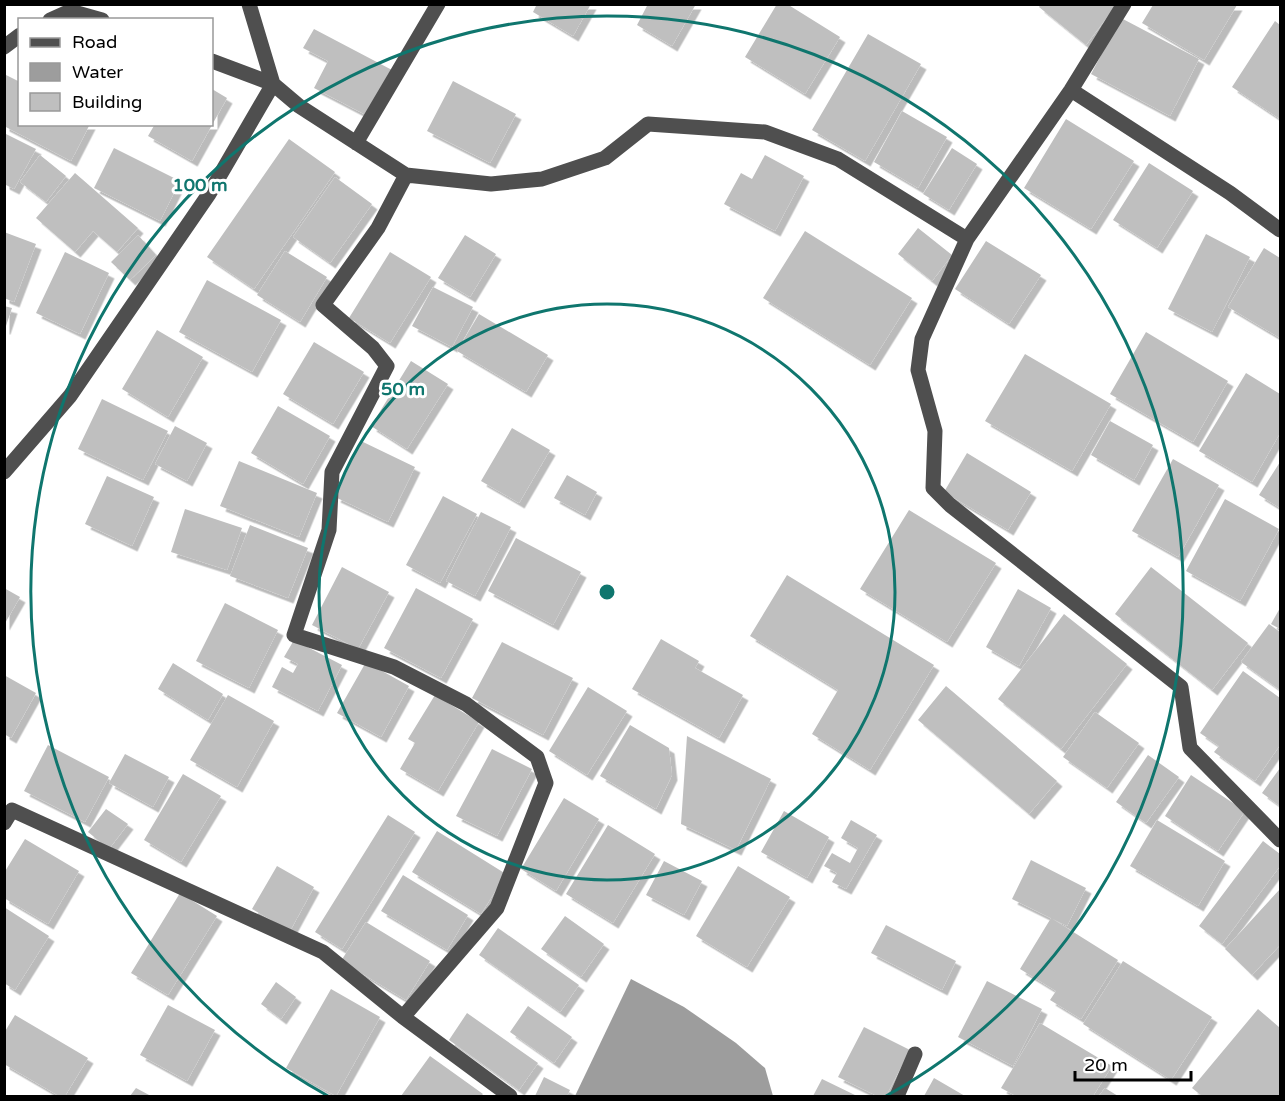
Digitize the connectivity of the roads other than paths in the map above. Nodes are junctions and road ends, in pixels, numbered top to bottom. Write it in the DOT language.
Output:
graph roads {
  1 [pos="249,4"];
  2 [pos="438,4"];
  3 [pos="1124,4"];
  4 [pos="54,18"];
  5 [pos="96,18"];
  6 [pos="18,37"];
  7 [pos="4,48"];
  8 [pos="213,61"];
  9 [pos="273,84"];
  10 [pos="1071,90"];
  11 [pos="356,143"];
  12 [pos="406,175"];
  13 [pos="1281,230"];
  14 [pos="967,238"];
  15 [pos="4,472"];
  16 [pos="4,823"];
  17 [pos="1281,840"];
  18 [pos="403,1017"];
  19 [pos="915,1054"];
  20 [pos="508,1096"];
  21 [pos="897,1096"];
  1 -- 9 [label="street"];
  2 -- 11 [label="street"];
  3 -- 10 [label="street"];
  4 -- 5 [label="street"];
  6 -- 7 [label="street"];
  8 -- 9 [label="street"];
  9 -- 11 [label="street"];
  9 -- 15 [label="street"];
  10 -- 13 [label="street"];
  10 -- 14 [label="street"];
  11 -- 12 [label="street"];
  12 -- 14 [label="street"];
  12 -- 18 [label="street"];
  14 -- 17 [label="street"];
  16 -- 18 [label="street"];
  18 -- 20 [label="street"];
  19 -- 21 [label="street"];
}
